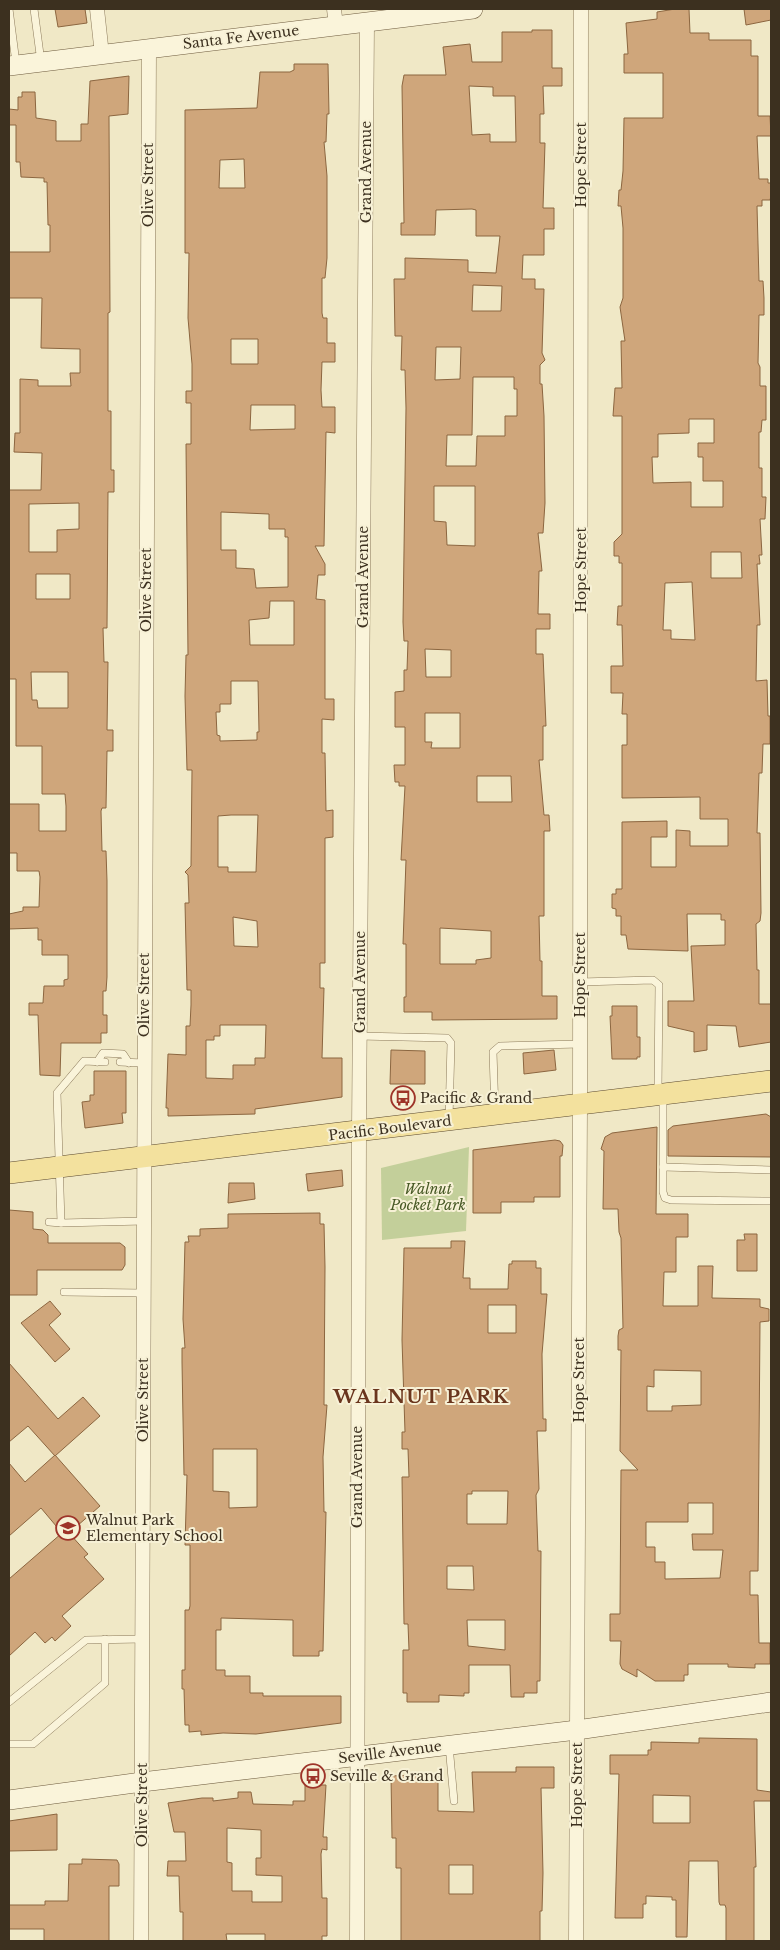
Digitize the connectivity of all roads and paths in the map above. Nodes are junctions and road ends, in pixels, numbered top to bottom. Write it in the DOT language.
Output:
graph roads {
  1 [pos="9,9"];
  2 [pos="34,9"];
  3 [pos="97,9"];
  4 [pos="473,9"];
  5 [pos="581,9"];
  6 [pos="430,12"];
  7 [pos="335,17"];
  8 [pos="367,23"];
  9 [pos="148,49"];
  10 [pos="102,55"];
  11 [pos="41,62"];
  12 [pos="12,66"];
  13 [pos="580,982"];
  14 [pos="359,1036"];
  15 [pos="580,1044"];
  16 [pos="120,1062"];
  17 [pos="129,1063"];
  18 [pos="144,1063"];
  19 [pos="771,1081"];
  20 [pos="661,1095"];
  21 [pos="580,1106"];
  22 [pos="496,1116"];
  23 [pos="449,1121"];
  24 [pos="359,1132"];
  25 [pos="144,1158"];
  26 [pos="60,1167"];
  27 [pos="663,1167"];
  28 [pos="771,1170"];
  29 [pos="9,1173"];
  30 [pos="771,1201"];
  31 [pos="144,1221"];
  32 [pos="50,1222"];
  33 [pos="61,1223"];
  34 [pos="64,1292"];
  35 [pos="143,1293"];
  36 [pos="105,1639"];
  37 [pos="142,1639"];
  38 [pos="9,1702"];
  39 [pos="771,1702"];
  40 [pos="577,1730"];
  41 [pos="9,1744"];
  42 [pos="448,1745"];
  43 [pos="356,1756"];
  44 [pos="142,1782"];
  45 [pos="9,1800"];
  46 [pos="454,1801"];
  47 [pos="141,1941"];
  48 [pos="357,1941"];
  49 [pos="576,1941"];
  1 -- 12 [label="lane"];
  2 -- 11 [label="lane"];
  3 -- 10 [label="street"];
  4 -- 6 [label="street, Santa Fe Avenue"];
  5 -- 13 [label="street, Hope Street"];
  6 -- 8 [label="street, Santa Fe Avenue"];
  7 -- 8 [label="street, Santa Fe Avenue"];
  7 -- 9 [label="street, Santa Fe Avenue"];
  8 -- 14 [label="street, Grand Avenue"];
  9 -- 10 [label="street, Santa Fe Avenue"];
  9 -- 18 [label="street, Olive Street"];
  10 -- 11 [label="street, Santa Fe Avenue"];
  11 -- 12 [label="street, Santa Fe Avenue"];
  13 -- 15 [label="street, Hope Street"];
  13 -- 20 [label="lane"];
  14 -- 23 [label="lane"];
  14 -- 24 [label="street, Grand Avenue"];
  15 -- 21 [label="street, Hope Street"];
  15 -- 22 [label="lane"];
  16 -- 17 [label="lane"];
  17 -- 18 [label="lane"];
  17 -- 26 [label="lane"];
  18 -- 25 [label="street, Olive Street"];
  19 -- 20 [label="main road, Pacific Boulevard"];
  20 -- 21 [label="main road, Pacific Boulevard"];
  20 -- 27 [label="lane"];
  21 -- 22 [label="main road, Pacific Boulevard"];
  21 -- 40 [label="street, Hope Street"];
  22 -- 23 [label="main road, Pacific Boulevard"];
  23 -- 24 [label="main road, Pacific Boulevard"];
  24 -- 25 [label="main road, Pacific Boulevard"];
  24 -- 43 [label="street, Grand Avenue"];
  25 -- 26 [label="main road, Pacific Boulevard"];
  25 -- 31 [label="street, Olive Street"];
  26 -- 29 [label="main road, Pacific Boulevard"];
  26 -- 33 [label="lane"];
  27 -- 28 [label="lane"];
  27 -- 30 [label="lane"];
  31 -- 33 [label="lane"];
  31 -- 35 [label="street, Olive Street"];
  32 -- 33 [label="lane"];
  34 -- 35 [label="lane"];
  35 -- 37 [label="street, Olive Street"];
  36 -- 37 [label="lane"];
  36 -- 38 [label="lane"];
  36 -- 41 [label="lane"];
  37 -- 44 [label="street, Olive Street"];
  39 -- 40 [label="street, Seville Avenue"];
  40 -- 42 [label="street, Seville Avenue"];
  40 -- 49 [label="street, Hope Street"];
  42 -- 43 [label="street, Seville Avenue"];
  42 -- 46 [label="lane"];
  43 -- 44 [label="street, Seville Avenue"];
  43 -- 48 [label="street, Grand Avenue"];
  44 -- 45 [label="street, Seville Avenue"];
  44 -- 47 [label="street, Olive Street"];
}
